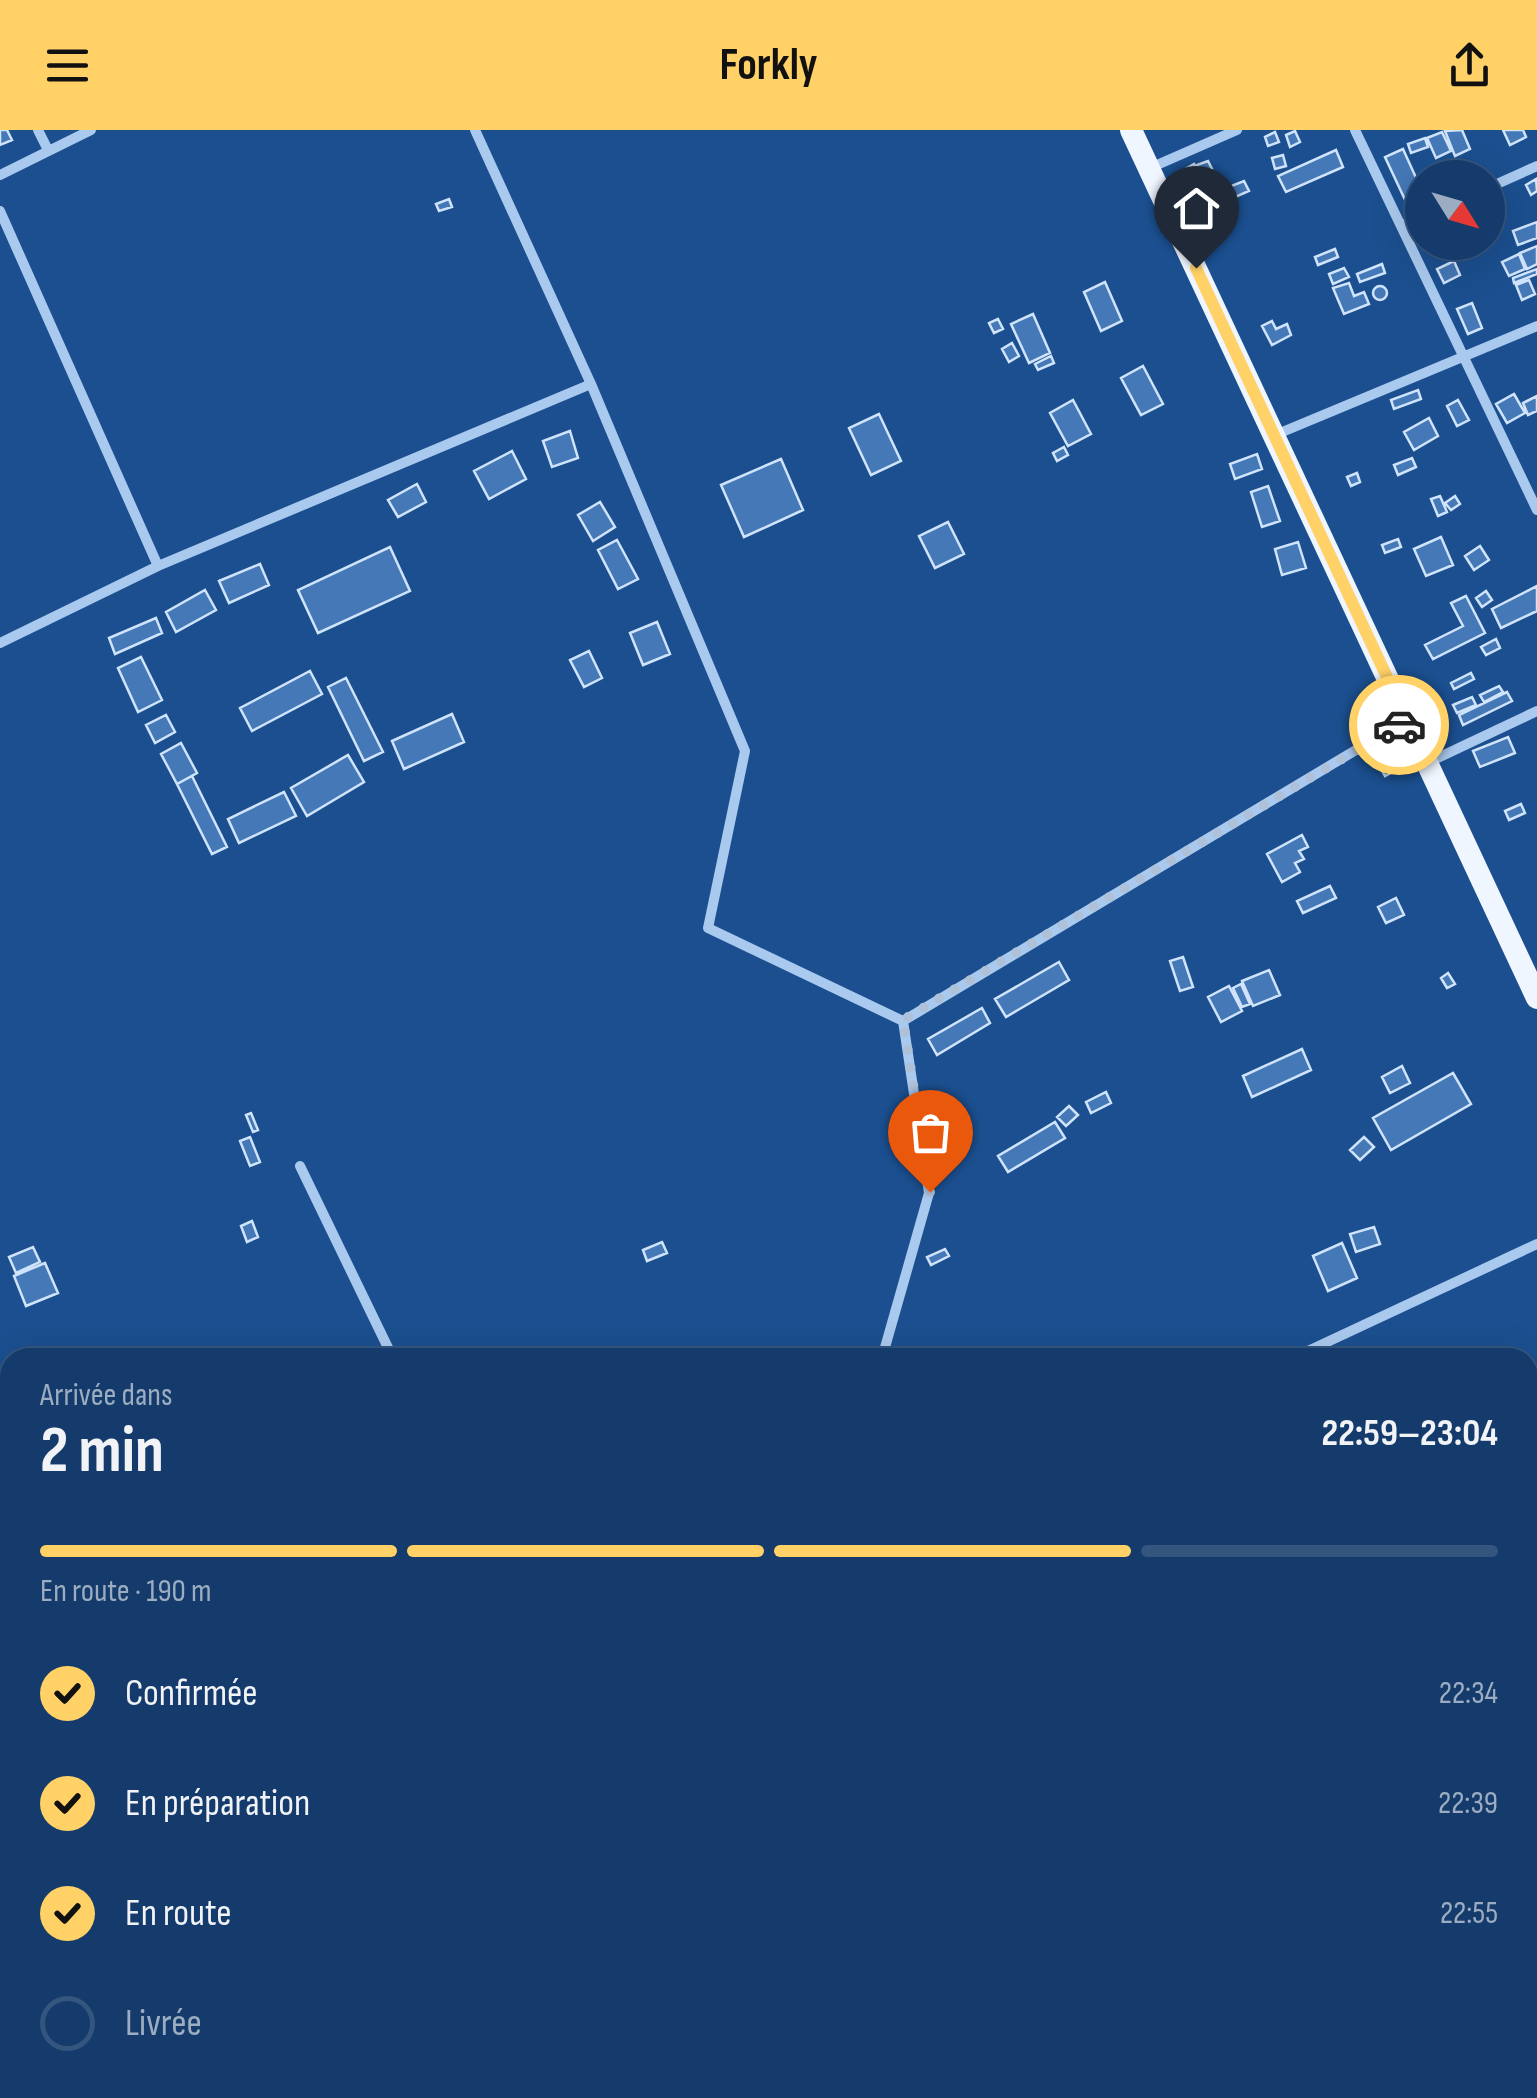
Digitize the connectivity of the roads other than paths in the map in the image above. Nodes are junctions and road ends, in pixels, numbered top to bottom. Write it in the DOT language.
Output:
graph roads {
  1 [pos="38,130"];
  2 [pos="91,130"];
  3 [pos="474,130"];
  4 [pos="1236,130"];
  5 [pos="1356,130"];
  6 [pos="1132,131"];
  7 [pos="48,150"];
  8 [pos="1537,166"];
  9 [pos="1149,168"];
  10 [pos="0,176"];
  11 [pos="1505,180"];
  12 [pos="0,211"];
  13 [pos="1405,224"];
  14 [pos="1401,226"];
  15 [pos="1537,326"];
  16 [pos="1463,356"];
  17 [pos="591,384"];
  18 [pos="1274,435"];
  19 [pos="1536,504"];
  20 [pos="158,566"];
  21 [pos="0,643"];
  22 [pos="1537,712"];
  23 [pos="1407,720"];
  24 [pos="1427,763"];
  25 [pos="1537,998"];
  26 [pos="903,1020"];
  27 [pos="300,1166"];
  28 [pos="1537,1244"];
  29 [pos="387,1348"];
  30 [pos="885,1348"];
  31 [pos="1313,1348"];
  1 -- 7 [label="street"];
  2 -- 7 [label="street"];
  3 -- 17 [label="street"];
  4 -- 9 [label="street"];
  5 -- 14 [label="street"];
  6 -- 9 [label="main road"];
  7 -- 10 [label="street"];
  8 -- 11 [label="street"];
  9 -- 18 [label="main road"];
  12 -- 20 [label="street"];
  13 -- 14 [label="street"];
  14 -- 16 [label="street"];
  15 -- 16 [label="street"];
  16 -- 18 [label="street"];
  16 -- 19 [label="street"];
  17 -- 20 [label="street"];
  17 -- 26 [label="street"];
  18 -- 23 [label="main road"];
  20 -- 21 [label="street"];
  22 -- 24 [label="street"];
  23 -- 24 [label="main road"];
  23 -- 26 [label="street"];
  24 -- 25 [label="main road"];
  26 -- 30 [label="street"];
  27 -- 29 [label="street"];
  28 -- 31 [label="street"];
}
